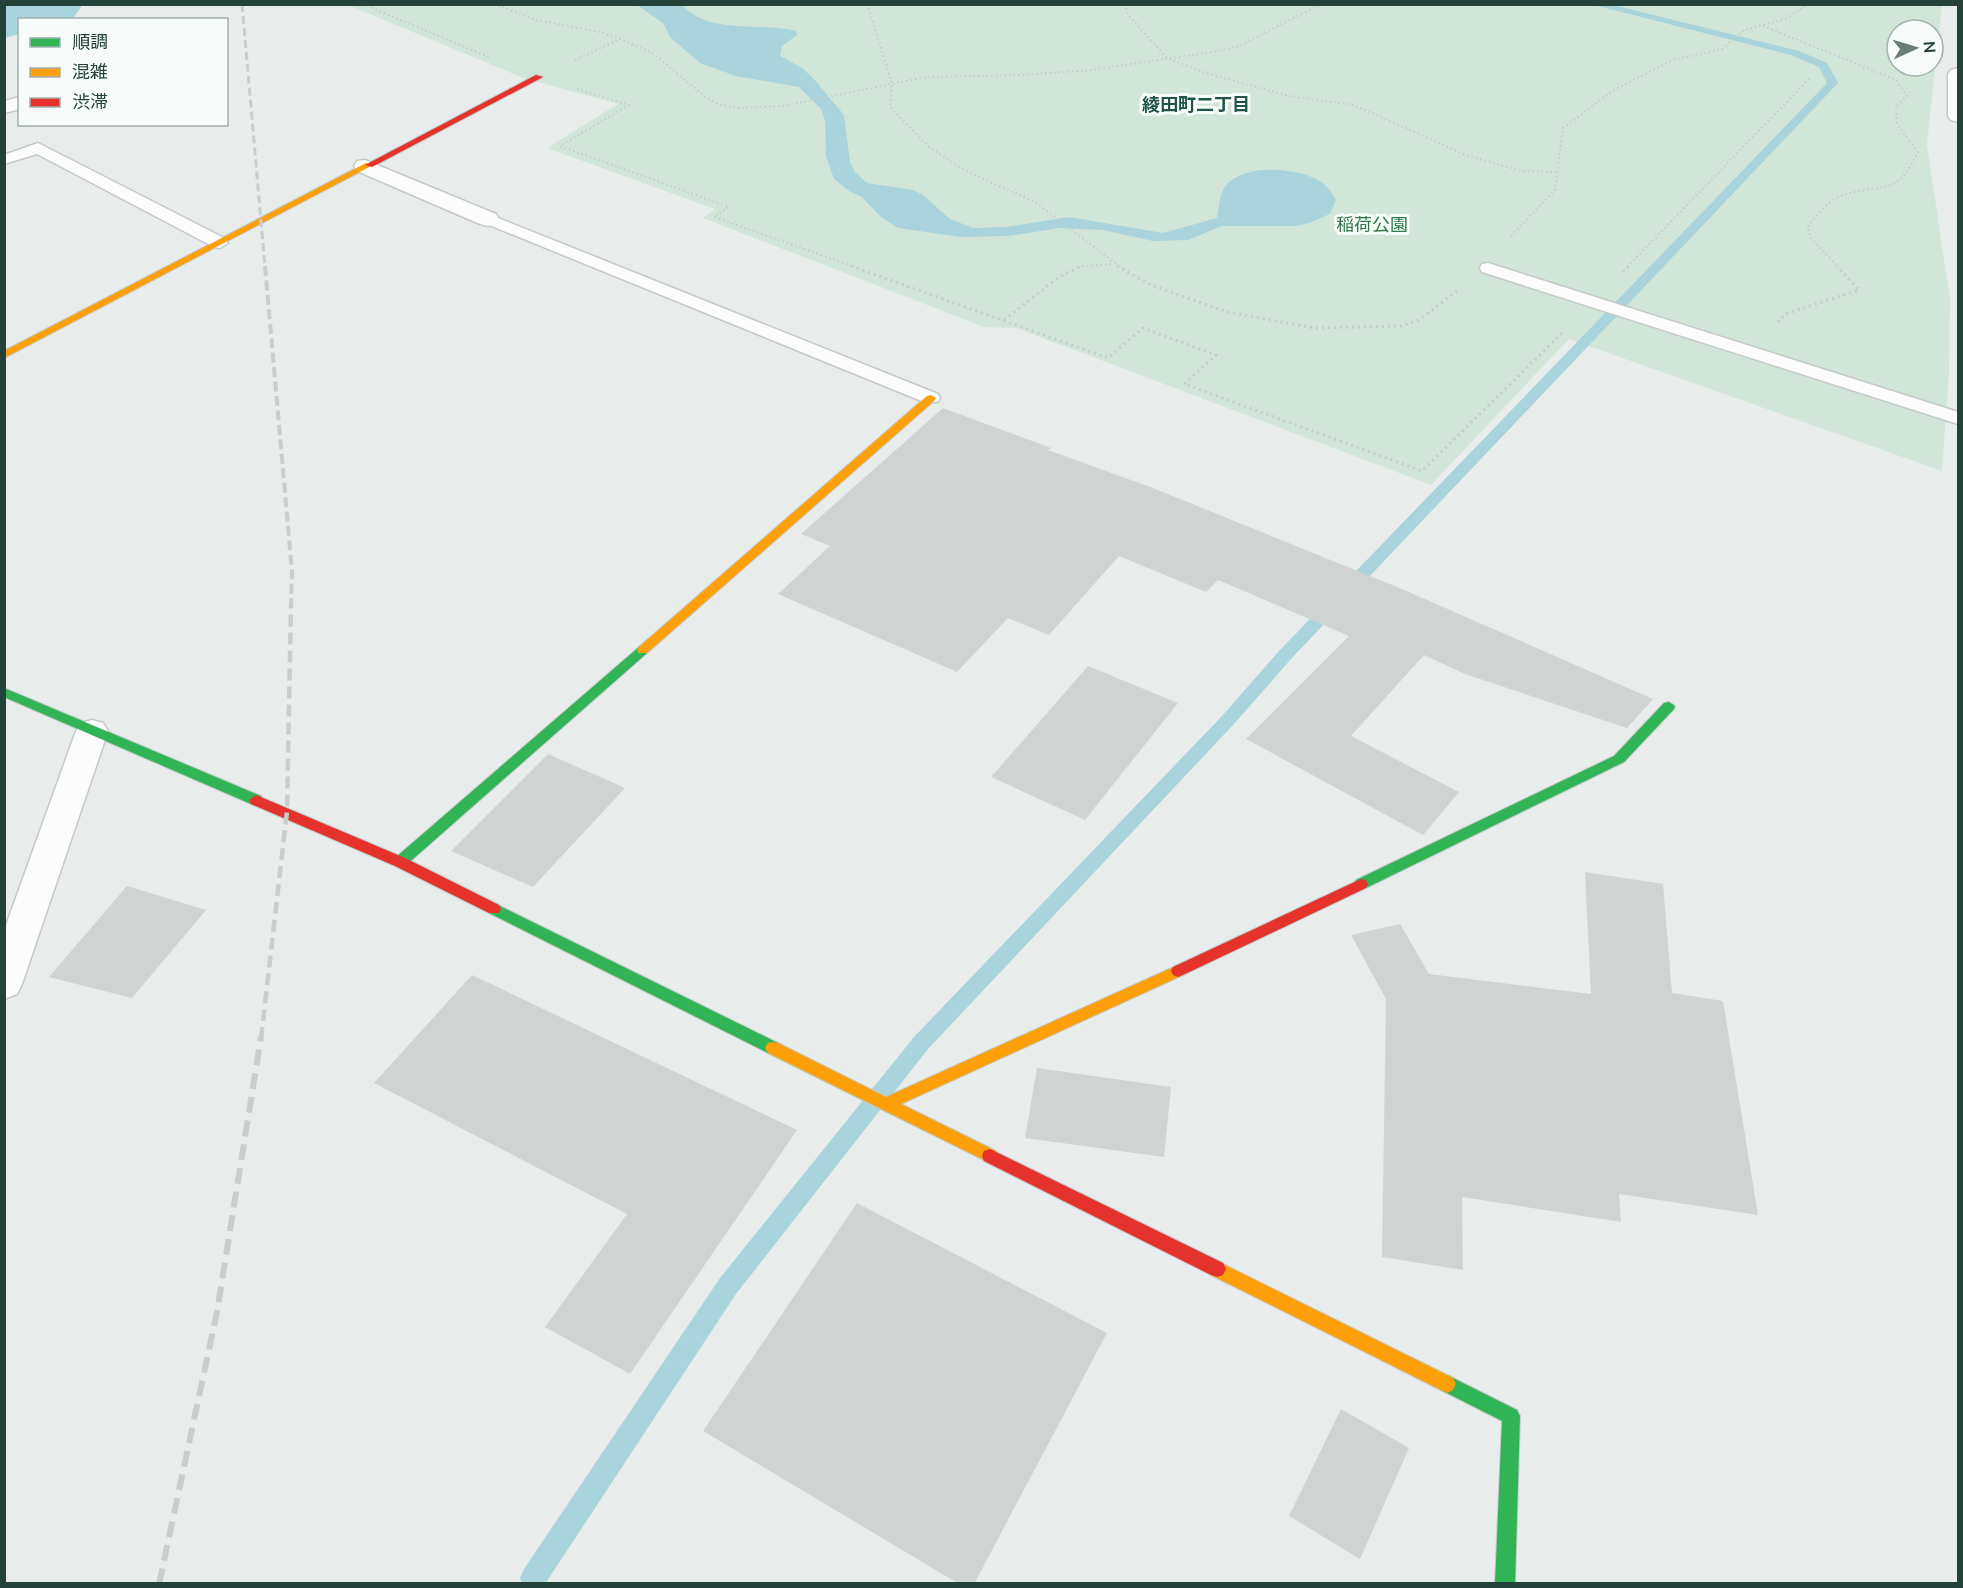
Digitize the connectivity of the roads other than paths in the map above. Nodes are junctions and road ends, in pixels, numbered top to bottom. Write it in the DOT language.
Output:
graph roads {
  1 [pos="1959,74"];
  2 [pos="538,77"];
  3 [pos="1959,117"];
  4 [pos="4,160"];
  5 [pos="365,166"];
  6 [pos="488,219"];
  7 [pos="220,243"];
  8 [pos="1488,268"];
  9 [pos="4,355"];
  10 [pos="931,398"];
  11 [pos="1959,418"];
  12 [pos="4,692"];
  13 [pos="1669,706"];
  14 [pos="92,731"];
  15 [pos="400,862"];
  16 [pos="4,984"];
  17 [pos="886,1104"];
  18 [pos="1505,1584"];
  1 -- 3 [label="street"];
  2 -- 5 [label="street"];
  4 -- 7 [label="lane"];
  5 -- 6 [label="street"];
  5 -- 7 [label="street"];
  6 -- 10 [label="lane"];
  7 -- 9 [label="street"];
  8 -- 11 [label="lane"];
  10 -- 15 [label="street"];
  12 -- 14 [label="street"];
  13 -- 17 [label="street"];
  14 -- 15 [label="street"];
  14 -- 16 [label="street"];
  15 -- 17 [label="street"];
  17 -- 18 [label="street"];
}
